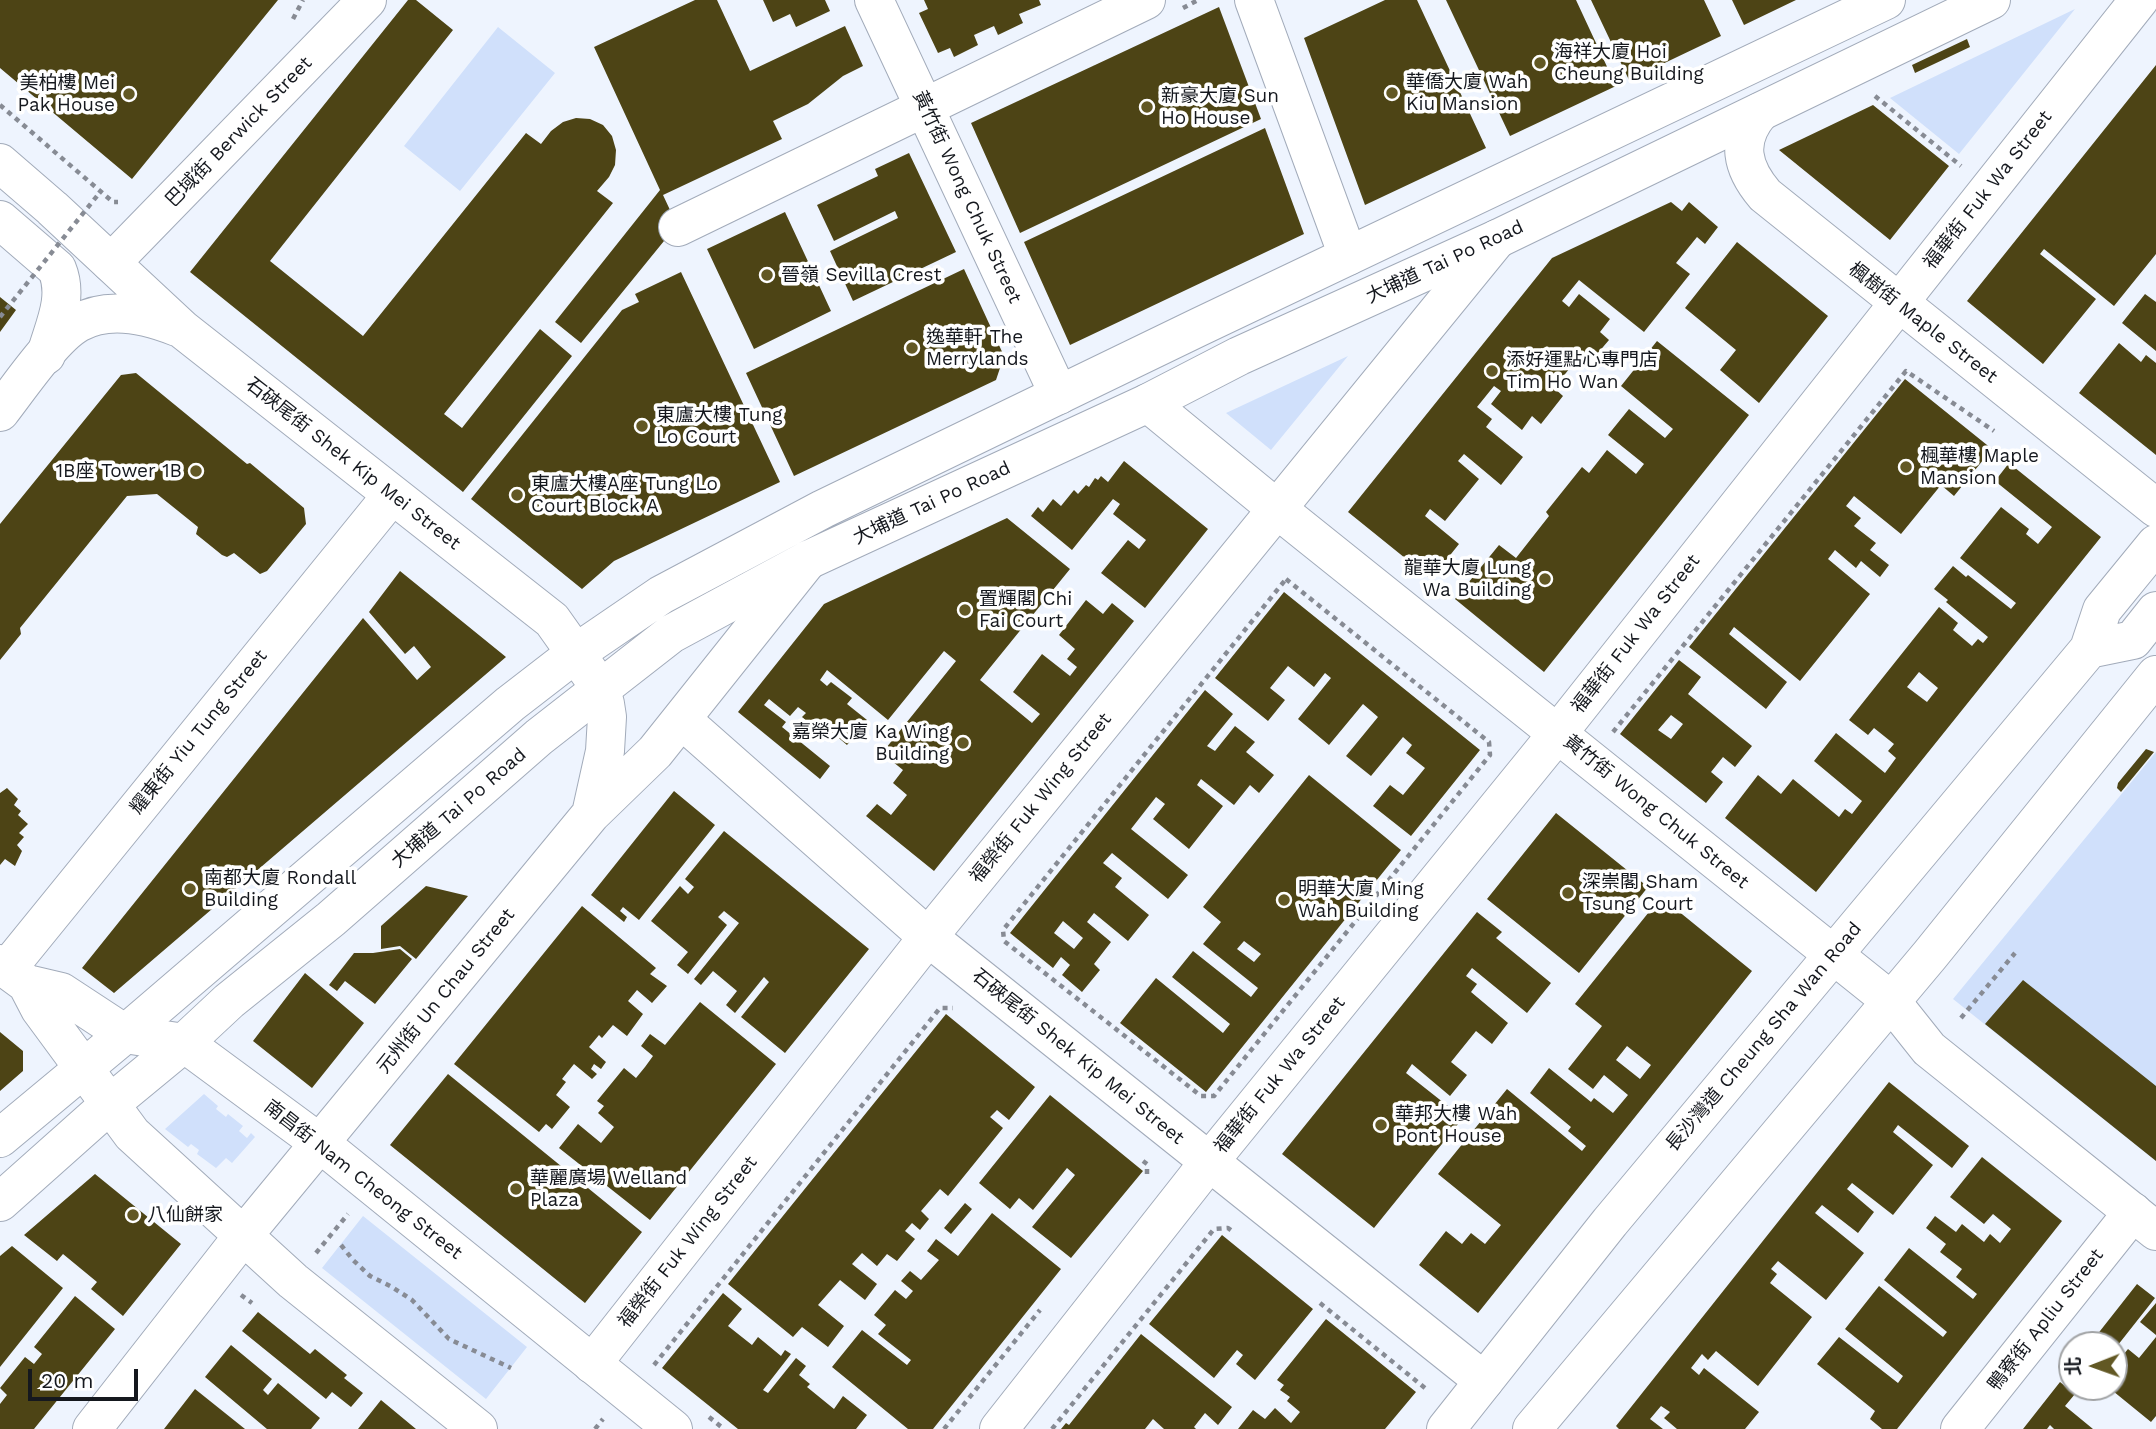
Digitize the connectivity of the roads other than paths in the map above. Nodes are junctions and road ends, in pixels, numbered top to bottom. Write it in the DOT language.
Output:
graph roads {
  1 [pos="367,0"];
  2 [pos="874,0"];
  3 [pos="1146,0"];
  4 [pos="1254,0"];
  5 [pos="1886,0"];
  6 [pos="1991,0"];
  7 [pos="2139,0"];
  8 [pos="925,108"];
  9 [pos="1760,112"];
  10 [pos="0,163"];
  11 [pos="678,227"];
  12 [pos="12,230"];
  13 [pos="1497,239"];
  14 [pos="1348,256"];
  15 [pos="111,263"];
  16 [pos="1898,303"];
  17 [pos="182,330"];
  18 [pos="46,355"];
  19 [pos="1059,395"];
  20 [pos="1148,403"];
  21 [pos="0,412"];
  22 [pos="391,495"];
  23 [pos="2156,508"];
  24 [pos="1277,509"];
  25 [pos="2156,544"];
  26 [pos="808,560"];
  27 [pos="2144,625"];
  28 [pos="2089,649"];
  29 [pos="576,653"];
  30 [pos="2156,676"];
  31 [pos="601,689"];
  32 [pos="681,720"];
  33 [pos="1558,733"];
  34 [pos="591,814"];
  35 [pos="928,937"];
  36 [pos="1832,954"];
  37 [pos="11,972"];
  38 [pos="1890,1000"];
  39 [pos="125,1034"];
  40 [pos="184,1044"];
  41 [pos="85,1067"];
  42 [pos="110,1104"];
  43 [pos="0,1138"];
  44 [pos="321,1144"];
  45 [pos="1209,1162"];
  46 [pos="0,1202"];
  47 [pos="2145,1221"];
  48 [pos="243,1236"];
  49 [pos="592,1364"];
  50 [pos="1484,1381"];
  51 [pos="688,1421"];
  52 [pos="1536,1428"];
  53 [pos="92,1429"];
  54 [pos="478,1429"];
  55 [pos="999,1429"];
  56 [pos="1446,1429"];
  57 [pos="1960,1429"];
  1 -- 15 [label="main road, 巴域街 Berwick Street"];
  2 -- 8 [label="main road, 黃竹街 Wong Chuk Street"];
  3 -- 8 [label="main road"];
  4 -- 14 [label="main road"];
  5 -- 14 [label="main road"];
  6 -- 9 [label="main road, 大埔道 Tai Po Road"];
  7 -- 16 [label="main road, 福華街 Fuk Wa Street"];
  8 -- 11 [label="main road"];
  8 -- 19 [label="main road, 黃竹街 Wong Chuk Street"];
  9 -- 13 [label="main road, 大埔道 Tai Po Road"];
  9 -- 16 [label="main road, 楓樹街 Maple Street"];
  10 -- 15 [label="main road, 石硤尾街 Shek Kip Mei Street"];
  12 -- 18 [label="main road"];
  13 -- 20 [label="main road, 大埔道 Tai Po Road"];
  13 -- 24 [label="main road, 福榮街 Fuk Wing Street"];
  14 -- 19 [label="main road"];
  15 -- 17 [label="main road, 石硤尾街 Shek Kip Mei Street"];
  16 -- 23 [label="main road, 楓樹街 Maple Street"];
  16 -- 33 [label="main road, 福華街 Fuk Wa Street"];
  17 -- 18 [label="main road"];
  17 -- 22 [label="main road, 石硤尾街 Shek Kip Mei Street"];
  18 -- 21 [label="main road"];
  19 -- 29 [label="main road"];
  20 -- 24 [label="main road, 黃竹街 Wong Chuk Street"];
  20 -- 26 [label="main road, 大埔道 Tai Po Road"];
  22 -- 29 [label="main road, 石硤尾街 Shek Kip Mei Street"];
  22 -- 37 [label="main road, 耀東街 Yiu Tung Street"];
  24 -- 33 [label="main road, 黃竹街 Wong Chuk Street"];
  24 -- 35 [label="main road, 福榮街 Fuk Wing Street"];
  25 -- 28 [label="main road, 長沙灣道 Cheung Sha Wan Road"];
  26 -- 31 [label="main road, 大埔道 Tai Po Road"];
  26 -- 32 [label="main road, 元州街 Un Chau Street"];
  27 -- 28 [label="main road"];
  28 -- 36 [label="main road, 長沙灣道 Cheung Sha Wan Road"];
  29 -- 31 [label="main road, 石硤尾街 Shek Kip Mei Street"];
  29 -- 39 [label="main road"];
  30 -- 38 [label="main road"];
  31 -- 34 [label="main road, 石硤尾街 Shek Kip Mei Street"];
  31 -- 40 [label="main road, 大埔道 Tai Po Road"];
  32 -- 34 [label="main road, 元州街 Un Chau Street"];
  32 -- 35 [label="main road, 石硤尾街 Shek Kip Mei Street"];
  33 -- 36 [label="main road, 黃竹街 Wong Chuk Street"];
  33 -- 45 [label="main road, 福華街 Fuk Wa Street"];
  34 -- 44 [label="main road, 元州街 Un Chau Street"];
  35 -- 45 [label="main road, 石硤尾街 Shek Kip Mei Street"];
  35 -- 49 [label="main road, 福榮街 Fuk Wing Street"];
  36 -- 38 [label="main road, 黃竹街 Wong Chuk Street"];
  36 -- 50 [label="main road, 長沙灣道 Cheung Sha Wan Road"];
  37 -- 39 [label="main road, 南昌街 Nam Cheong Street"];
  37 -- 41 [label="main road"];
  38 -- 47 [label="main road, 黃竹街 Wong Chuk Street"];
  38 -- 52 [label="main road"];
  39 -- 40 [label="main road, 南昌街 Nam Cheong Street"];
  39 -- 41 [label="main road"];
  40 -- 42 [label="main road, 大埔道 Tai Po Road"];
  40 -- 44 [label="main road, 南昌街 Nam Cheong Street"];
  41 -- 42 [label="main road"];
  41 -- 43 [label="main road"];
  42 -- 46 [label="main road, 大埔道 Tai Po Road"];
  42 -- 48 [label="main road"];
  44 -- 48 [label="main road, 元州街 Un Chau Street"];
  44 -- 49 [label="main road, 南昌街 Nam Cheong Street"];
  45 -- 50 [label="main road, 石硤尾街 Shek Kip Mei Street"];
  45 -- 55 [label="main road, 福華街 Fuk Wa Street"];
  47 -- 57 [label="main road, 鴨寮街 Apliu Street"];
  48 -- 53 [label="main road, 元州街 Un Chau Street"];
  48 -- 54 [label="main road"];
  49 -- 51 [label="main road, 南昌街 Nam Cheong Street"];
  50 -- 56 [label="main road, 長沙灣道 Cheung Sha Wan Road"];
}
